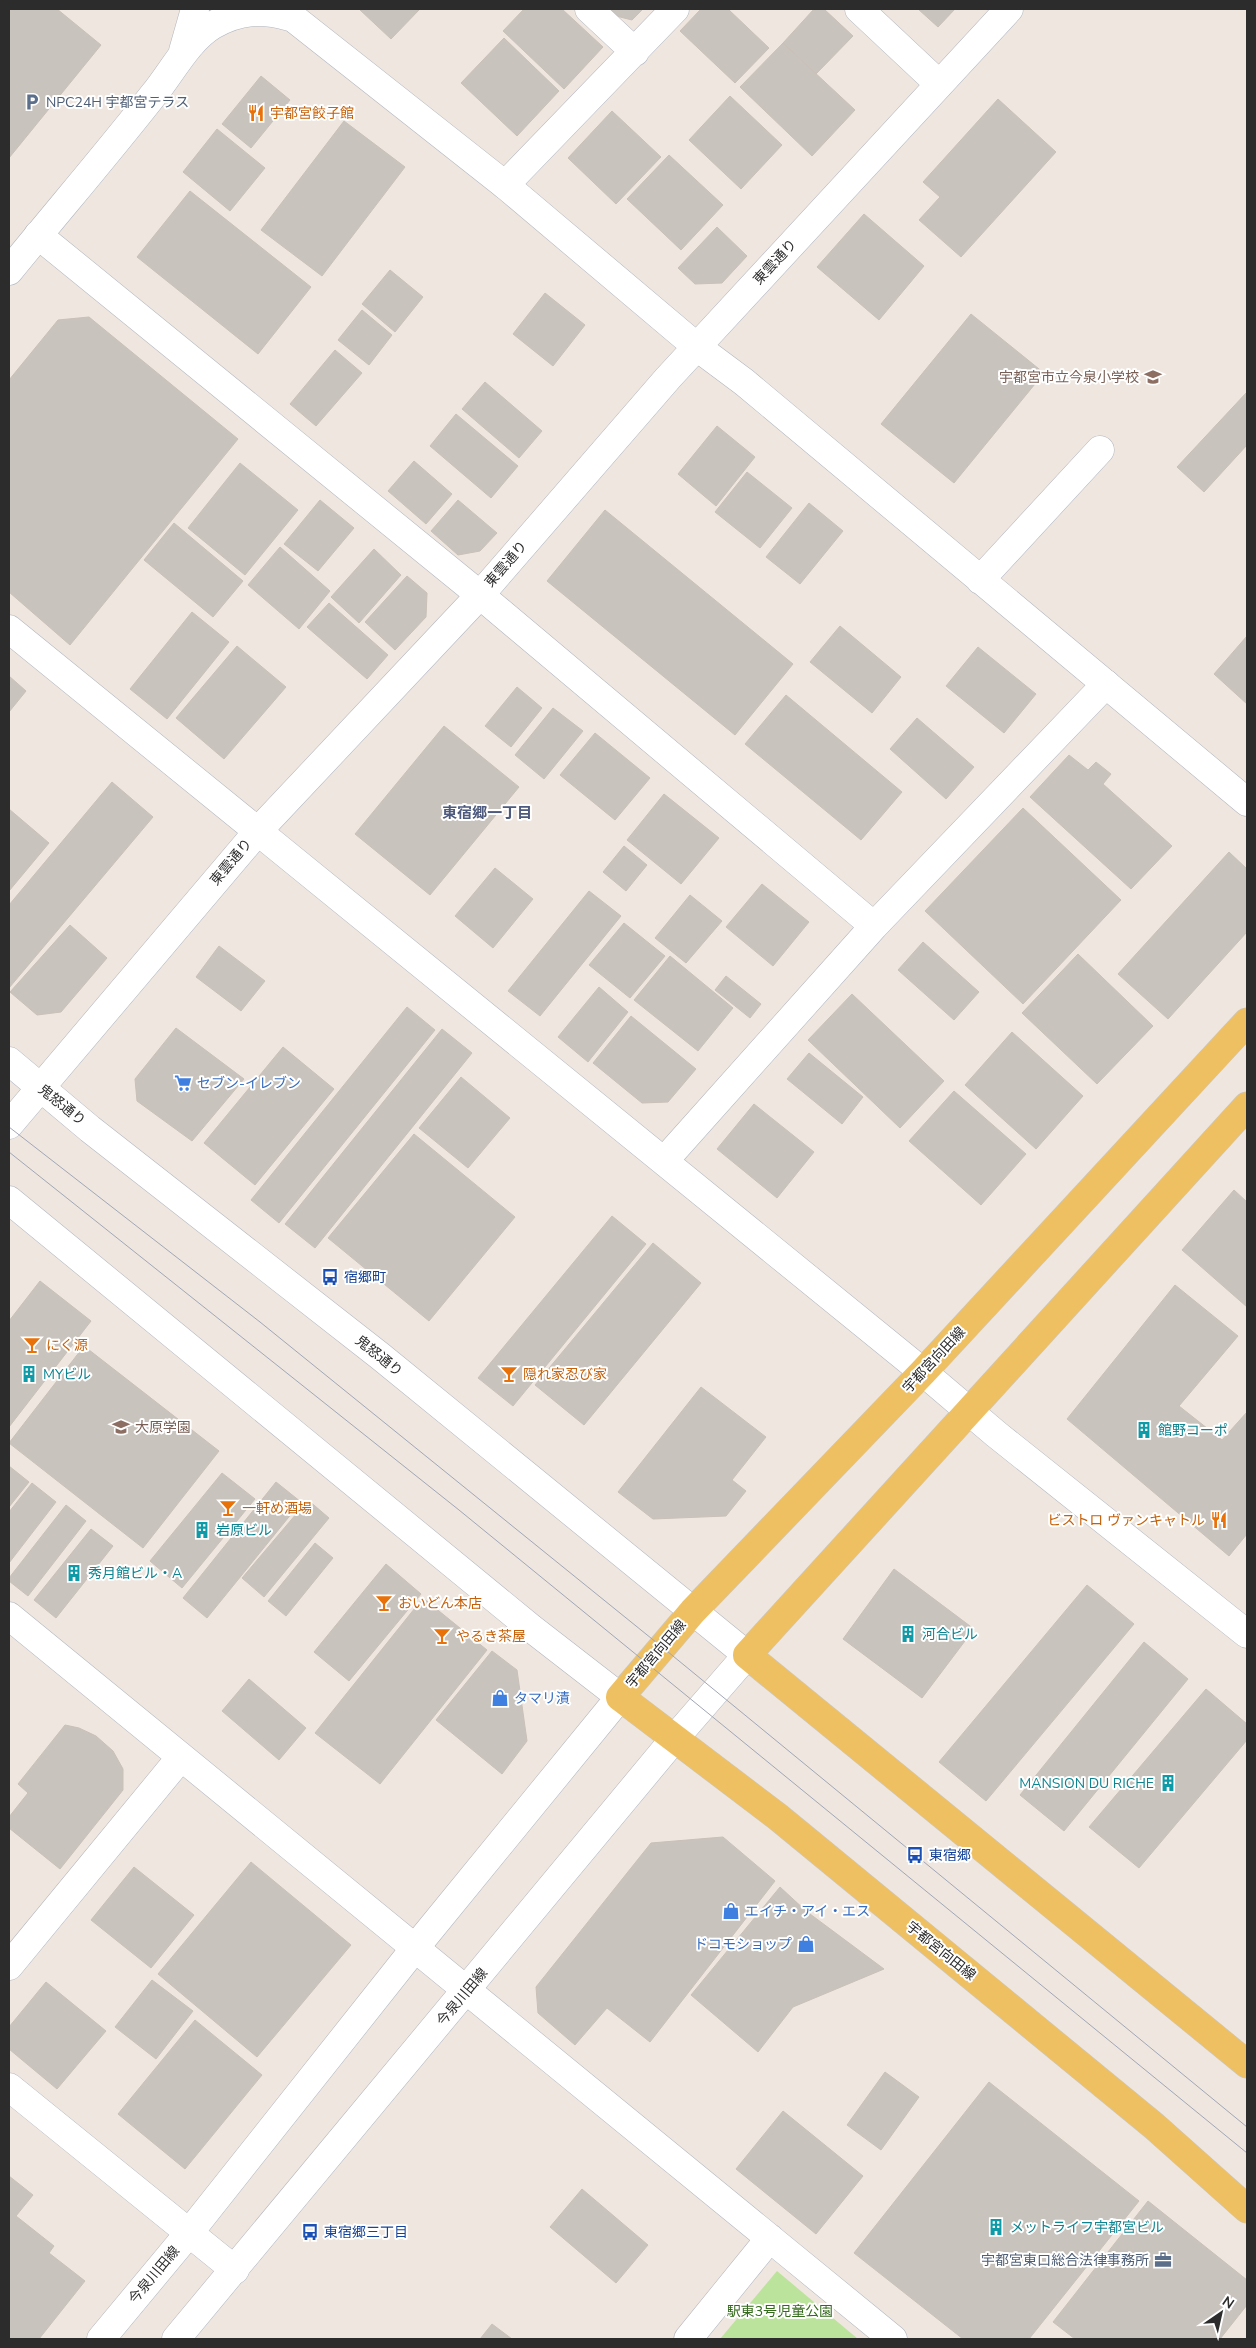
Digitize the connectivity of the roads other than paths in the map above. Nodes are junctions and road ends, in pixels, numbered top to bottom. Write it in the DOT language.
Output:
graph roads {
  1 [pos="195,9"];
  2 [pos="589,9"];
  3 [pos="675,9"];
  4 [pos="858,9"];
  5 [pos="1009,9"];
  6 [pos="290,11"];
  7 [pos="635,52"];
  8 [pos="182,55"];
  9 [pos="939,84"];
  10 [pos="505,185"];
  11 [pos="38,235"];
  12 [pos="9,271"];
  13 [pos="697,347"];
  14 [pos="1100,450"];
  15 [pos="980,580"];
  16 [pos="480,595"];
  17 [pos="9,629"];
  18 [pos="1106,684"];
  19 [pos="1247,802"];
  20 [pos="258,831"];
  21 [pos="874,926"];
  22 [pos="1247,1022"];
  23 [pos="9,1061"];
  24 [pos="40,1087"];
  25 [pos="1247,1106"];
  26 [pos="9,1125"];
  27 [pos="664,1161"];
  28 [pos="9,1200"];
  29 [pos="923,1372"];
  30 [pos="969,1411"];
  31 [pos="693,1611"];
  32 [pos="10,1620"];
  33 [pos="1247,1634"];
  34 [pos="747,1655"];
  35 [pos="620,1696"];
  36 [pos="675,1738"];
  37 [pos="180,1757"];
  38 [pos="415,1948"];
  39 [pos="9,1966"];
  40 [pos="467,1991"];
  41 [pos="1247,2064"];
  42 [pos="9,2086"];
  43 [pos="1247,2209"];
  44 [pos="189,2233"];
  45 [pos="770,2238"];
  46 [pos="235,2270"];
  47 [pos="101,2339"];
  48 [pos="176,2339"];
  49 [pos="688,2339"];
  50 [pos="893,2339"];
  1 -- 8 [label="street"];
  2 -- 7 [label="street"];
  3 -- 7 [label="street"];
  4 -- 9 [label="street"];
  5 -- 9 [label="street, 東雲通り"];
  6 -- 8 [label="street"];
  6 -- 10 [label="street"];
  7 -- 10 [label="street"];
  8 -- 11 [label="street"];
  9 -- 13 [label="street, 東雲通り"];
  10 -- 13 [label="street"];
  11 -- 12 [label="street"];
  11 -- 16 [label="street"];
  13 -- 15 [label="street"];
  13 -- 16 [label="street, 東雲通り"];
  14 -- 15 [label="street"];
  15 -- 18 [label="street"];
  16 -- 20 [label="street, 東雲通り"];
  16 -- 21 [label="street"];
  17 -- 20 [label="street"];
  18 -- 19 [label="street"];
  18 -- 21 [label="street"];
  20 -- 24 [label="street, 東雲通り"];
  20 -- 27 [label="street"];
  21 -- 27 [label="street"];
  22 -- 29 [label="main road, 宇都宮向田線"];
  23 -- 24 [label="street, 鬼怒通り"];
  24 -- 26 [label="street, 東雲通り"];
  24 -- 31 [label="street, 鬼怒通り"];
  25 -- 30 [label="main road"];
  27 -- 29 [label="street"];
  28 -- 35 [label="street"];
  29 -- 30 [label="street"];
  29 -- 31 [label="main road, 宇都宮向田線"];
  30 -- 33 [label="street"];
  30 -- 34 [label="main road"];
  31 -- 34 [label="street, 鬼怒通り"];
  31 -- 35 [label="main road, 宇都宮向田線"];
  32 -- 37 [label="street"];
  34 -- 36 [label="street, 今泉川田線"];
  34 -- 41 [label="main road"];
  35 -- 36 [label="main road, 宇都宮向田線"];
  35 -- 38 [label="street, 今泉川田線"];
  36 -- 40 [label="street, 今泉川田線"];
  36 -- 43 [label="main road, 宇都宮向田線"];
  37 -- 38 [label="street"];
  37 -- 39 [label="street"];
  38 -- 40 [label="street"];
  38 -- 44 [label="street, 今泉川田線"];
  40 -- 45 [label="street"];
  40 -- 46 [label="street, 今泉川田線"];
  42 -- 44 [label="street"];
  44 -- 46 [label="street"];
  44 -- 47 [label="street, 今泉川田線"];
  45 -- 49 [label="street"];
  45 -- 50 [label="street"];
  46 -- 48 [label="street, 今泉川田線"];
}
